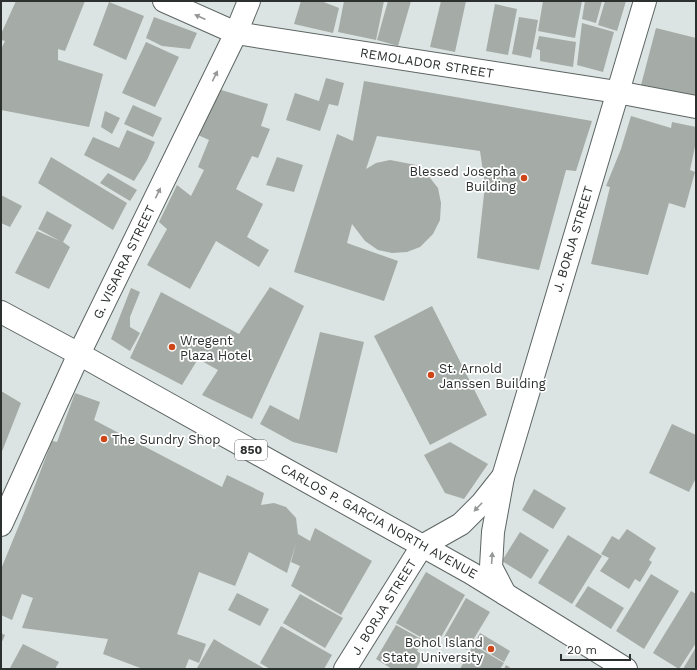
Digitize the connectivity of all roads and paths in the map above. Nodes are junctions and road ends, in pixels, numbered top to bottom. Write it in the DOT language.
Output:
graph roads {
  1 [pos="164,1"];
  2 [pos="249,1"];
  3 [pos="645,1"];
  4 [pos="236,33"];
  5 [pos="617,92"];
  6 [pos="696,107"];
  7 [pos="1,312"];
  8 [pos="79,354"];
  9 [pos="503,477"];
  10 [pos="1,525"];
  11 [pos="422,546"];
  12 [pos="505,594"];
  13 [pos="345,669"];
  14 [pos="626,669"];
  4 -- 1 [label="street, REMOLADOR STREET, one-way"];
  2 -- 4 [label="street, G. VISARRA STREET"];
  3 -- 5 [label="street, J. BORJA STREET"];
  4 -- 5 [label="street, REMOLADOR STREET"];
  8 -- 4 [label="street, G. VISARRA STREET, one-way"];
  5 -- 6 [label="street, REMOLADOR STREET"];
  5 -- 9 [label="street, J. BORJA STREET"];
  7 -- 8 [label="street, CARLOS P. GARCIA NORTH AVENUE / 850"];
  8 -- 10 [label="street, G. VISARRA STREET"];
  8 -- 11 [label="street, CARLOS P. GARCIA NORTH AVENUE / 850"];
  9 -- 11 [label="street, one-way"];
  12 -- 9 [label="street, J. BORJA STREET, one-way"];
  11 -- 12 [label="street, CARLOS P. GARCIA NORTH AVENUE / 850"];
  11 -- 13 [label="street, J. BORJA STREET"];
  12 -- 14 [label="street, CARLOS P. GARCIA NORTH AVENUE / 850"];
}
